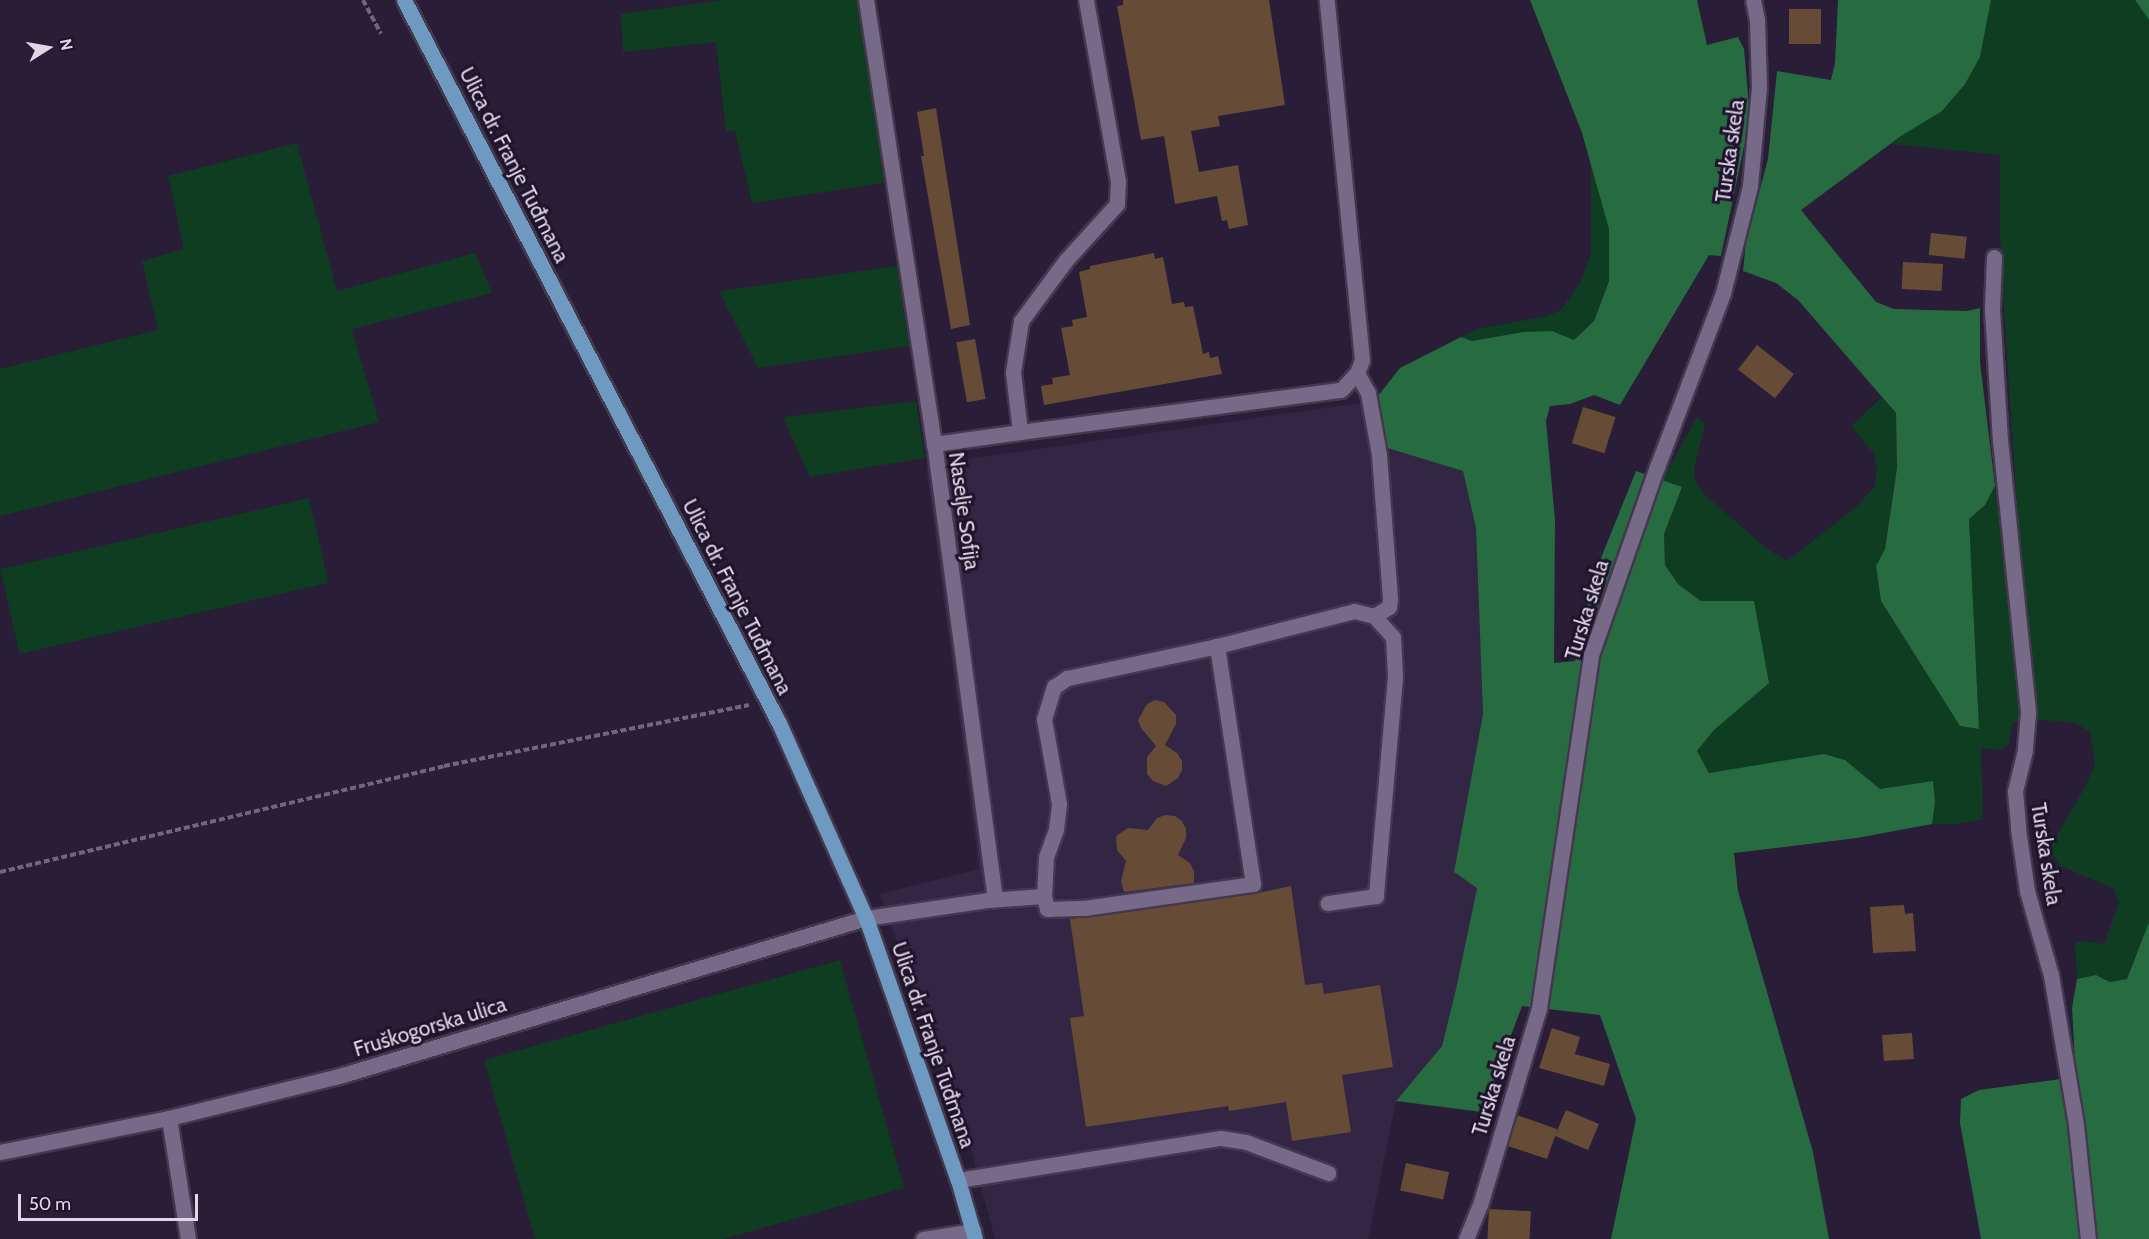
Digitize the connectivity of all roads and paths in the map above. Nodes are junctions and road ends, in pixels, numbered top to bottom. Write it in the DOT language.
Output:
graph roads {
  1 [pos="363,0"];
  2 [pos="404,0"];
  3 [pos="866,0"];
  4 [pos="1086,0"];
  5 [pos="1327,0"];
  6 [pos="1753,0"];
  7 [pos="381,34"];
  8 [pos="1994,257"];
  9 [pos="1357,373"];
  10 [pos="1020,432"];
  11 [pos="934,444"];
  12 [pos="1374,616"];
  13 [pos="1218,646"];
  14 [pos="767,701"];
  15 [pos="0,872"];
  16 [pos="1044,896"];
  17 [pos="987,900"];
  18 [pos="1328,903"];
  19 [pos="866,918"];
  20 [pos="169,1118"];
  21 [pos="0,1152"];
  22 [pos="1328,1173"];
  23 [pos="958,1180"];
  24 [pos="974,1235"];
  25 [pos="188,1239"];
  26 [pos="923,1239"];
  27 [pos="1466,1239"];
  28 [pos="2088,1239"];
  1 -- 7 [label="path"];
  2 -- 14 [label="main road, Ulica dr. Franje Tuđmana"];
  3 -- 11 [label="street, Naselje Sofija"];
  4 -- 10 [label="street"];
  5 -- 9 [label="street"];
  6 -- 27 [label="street, Turska skela"];
  8 -- 28 [label="street, Turska skela"];
  9 -- 10 [label="street"];
  9 -- 12 [label="street"];
  10 -- 11 [label="street"];
  11 -- 17 [label="street, Naselje Sofija"];
  12 -- 13 [label="street"];
  12 -- 18 [label="street"];
  13 -- 16 [label="street"];
  13 -- 16 [label="street"];
  14 -- 15 [label="path"];
  14 -- 19 [label="main road, Ulica dr. Franje Tuđmana"];
  16 -- 17 [label="street"];
  17 -- 19 [label="street"];
  19 -- 20 [label="street, Fruškogorska ulica"];
  19 -- 23 [label="main road, Ulica dr. Franje Tuđmana"];
  20 -- 21 [label="street, Fruškogorska ulica"];
  20 -- 25 [label="street"];
  22 -- 23 [label="street"];
  23 -- 24 [label="main road, Ulica dr. Franje Tuđmana"];
  24 -- 26 [label="street"];
}
